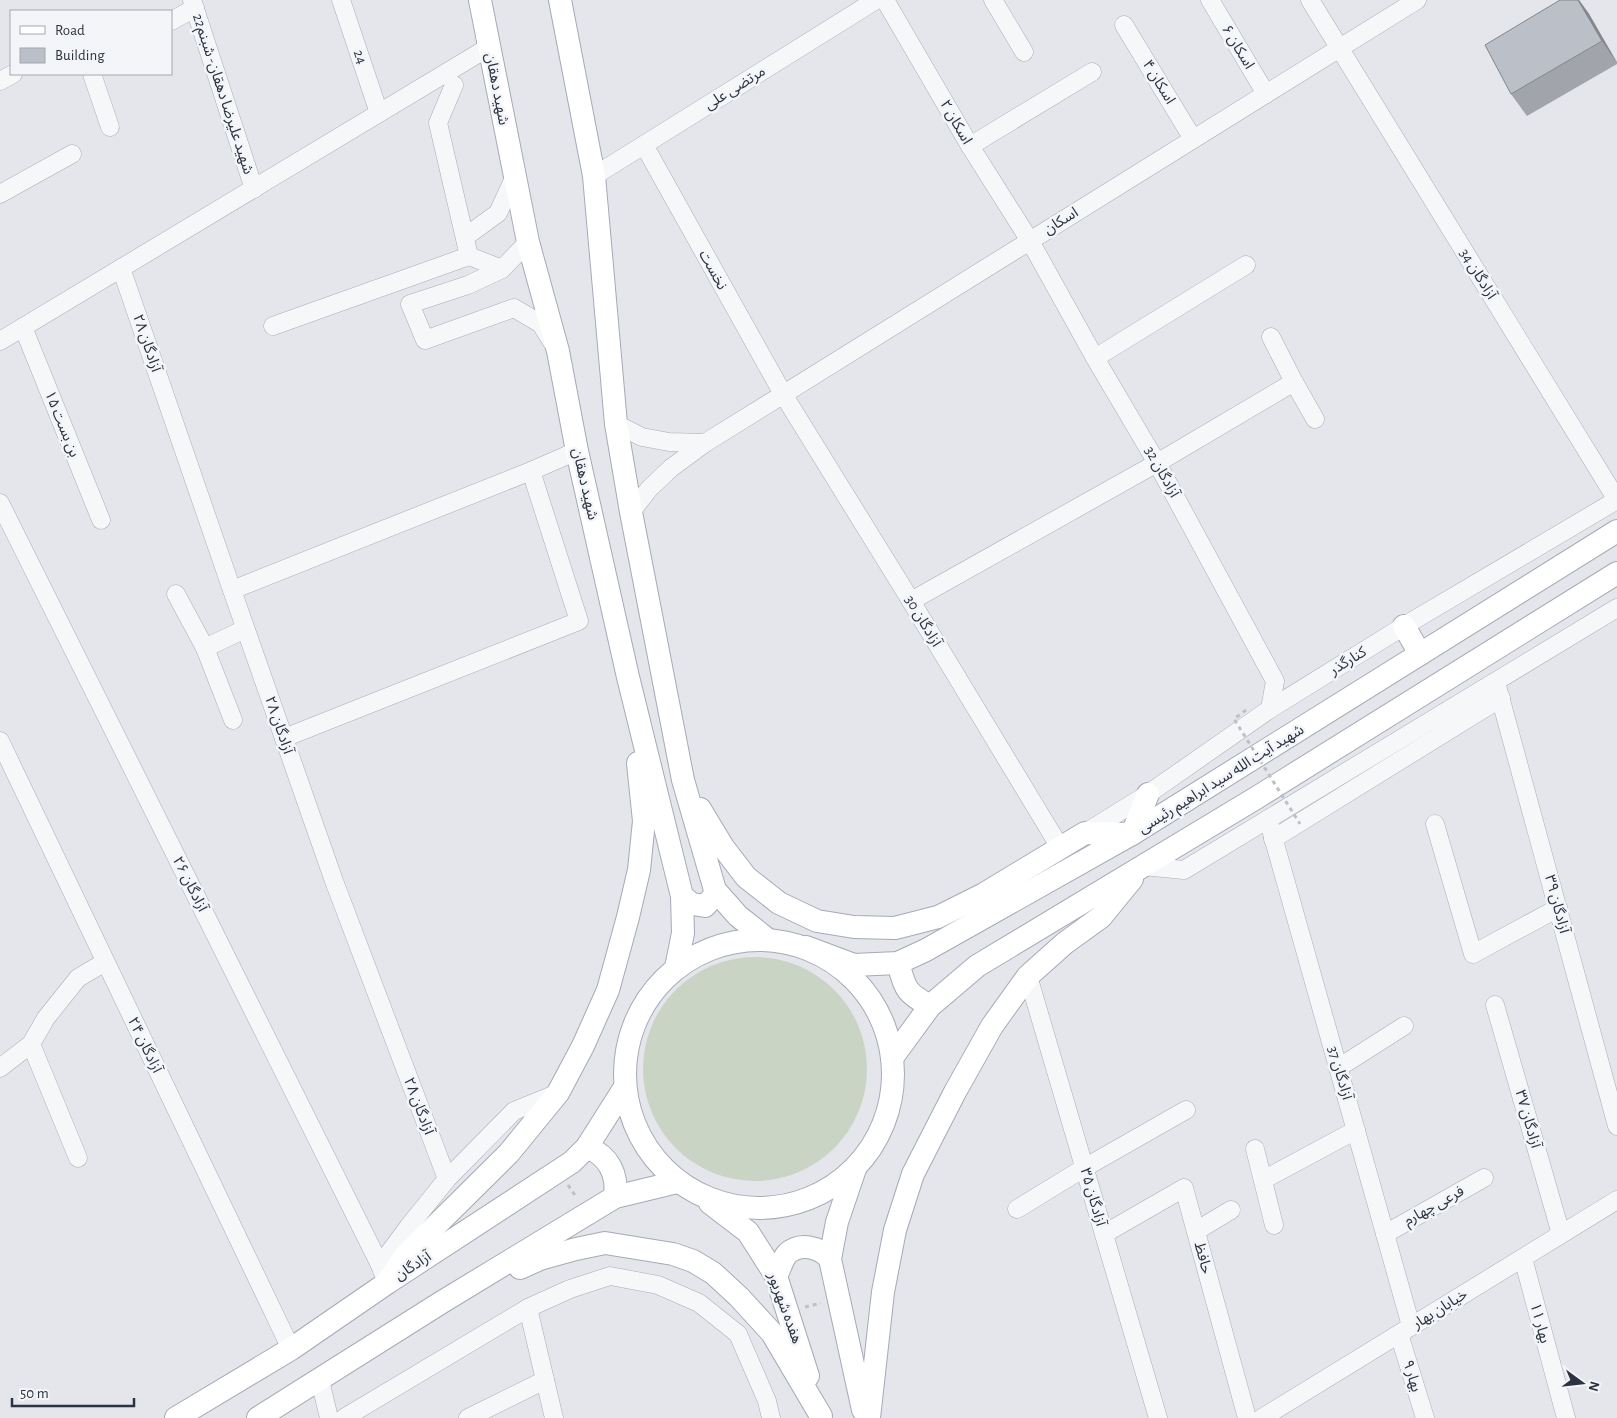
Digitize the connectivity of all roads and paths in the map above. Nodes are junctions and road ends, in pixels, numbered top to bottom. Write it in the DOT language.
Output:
graph roads {
  1 [pos="341,0"];
  2 [pos="472,0"];
  3 [pos="480,0"];
  4 [pos="876,0"];
  5 [pos="885,0"];
  6 [pos="993,0"];
  7 [pos="1210,0"];
  8 [pos="1310,0"];
  9 [pos="1417,0"];
  10 [pos="194,4"];
  11 [pos="564,4"];
  12 [pos="172,20"];
  13 [pos="1124,25"];
  14 [pos="490,47"];
  15 [pos="1340,48"];
  16 [pos="1024,52"];
  17 [pos="1092,72"];
  18 [pos="11,75"];
  19 [pos="92,75"];
  20 [pos="0,81"];
  21 [pos="454,85"];
  22 [pos="1266,94"];
  23 [pos="379,113"];
  24 [pos="110,127"];
  25 [pos="1193,139"];
  26 [pos="644,145"];
  27 [pos="970,146"];
  28 [pos="72,154"];
  29 [pos="594,176"];
  30 [pos="514,178"];
  31 [pos="254,189"];
  32 [pos="0,194"];
  33 [pos="465,237"];
  34 [pos="1030,240"];
  35 [pos="528,242"];
  36 [pos="469,256"];
  37 [pos="1246,265"];
  38 [pos="122,268"];
  39 [pos="502,269"];
  40 [pos="273,326"];
  41 [pos="23,327"];
  42 [pos="1,337"];
  43 [pos="1270,337"];
  44 [pos="558,351"];
  45 [pos="1095,358"];
  46 [pos="1294,382"];
  47 [pos="783,394"];
  48 [pos="1315,419"];
  49 [pos="616,424"];
  50 [pos="705,443"];
  51 [pos="577,451"];
  52 [pos="1157,463"];
  53 [pos="531,471"];
  54 [pos="1617,500"];
  55 [pos="0,503"];
  56 [pos="631,512"];
  57 [pos="101,520"];
  58 [pos="1617,531"];
  59 [pos="1617,573"];
  60 [pos="232,590"];
  61 [pos="176,594"];
  62 [pos="911,601"];
  63 [pos="1617,608"];
  64 [pos="1404,626"];
  65 [pos="246,629"];
  66 [pos="205,648"];
  67 [pos="1420,654"];
  68 [pos="628,677"];
  69 [pos="1498,690"];
  70 [pos="1270,709"];
  71 [pos="1246,710"];
  72 [pos="233,720"];
  73 [pos="284,738"];
  74 [pos="0,741"];
  75 [pos="683,780"];
  76 [pos="1148,794"];
  77 [pos="1268,819"];
  78 [pos="1300,824"];
  79 [pos="1435,824"];
  80 [pos="1085,833"];
  81 [pos="1132,834"];
  82 [pos="1273,838"];
  83 [pos="1061,849"];
  84 [pos="1143,866"];
  85 [pos="715,890"];
  86 [pos="682,896"];
  87 [pos="1558,908"];
  88 [pos="767,939"];
  89 [pos="806,947"];
  90 [pos="106,962"];
  91 [pos="898,963"];
  92 [pos="676,968"];
  93 [pos="1028,976"];
  94 [pos="1495,1005"];
  95 [pos="930,1006"];
  96 [pos="1404,1026"];
  97 [pos="31,1044"];
  98 [pos="892,1058"];
  99 [pos="0,1068"];
  100 [pos="1338,1068"];
  101 [pos="625,1087"];
  102 [pos="558,1093"];
  103 [pos="1186,1110"];
  104 [pos="1617,1126"];
  105 [pos="1356,1130"];
  106 [pos="587,1148"];
  107 [pos="1255,1149"];
  108 [pos="78,1158"];
  109 [pos="1084,1168"];
  110 [pos="854,1169"];
  111 [pos="1484,1178"];
  112 [pos="447,1179"];
  113 [pos="1263,1180"];
  114 [pos="677,1182"];
  115 [pos="699,1195"];
  116 [pos="615,1197"];
  117 [pos="1617,1200"];
  118 [pos="1017,1209"];
  119 [pos="1231,1210"];
  120 [pos="1274,1225"];
  121 [pos="1196,1231"];
  122 [pos="1104,1234"];
  123 [pos="1385,1234"];
  124 [pos="1561,1234"];
  125 [pos="1523,1258"];
  126 [pos="830,1259"];
  127 [pos="383,1274"];
  128 [pos="776,1276"];
  129 [pos="442,1302"];
  130 [pos="528,1308"];
  131 [pos="1405,1330"];
  132 [pos="291,1349"];
  133 [pos="320,1380"];
  134 [pos="545,1380"];
  135 [pos="1285,1412"];
  136 [pos="821,1417"];
  137 [pos="176,1418"];
  138 [pos="258,1418"];
  139 [pos="329,1418"];
  140 [pos="344,1418"];
  141 [pos="468,1418"];
  142 [pos="554,1418"];
  143 [pos="770,1418"];
  144 [pos="867,1418"];
  145 [pos="1158,1418"];
  146 [pos="1247,1418"];
  147 [pos="1262,1418"];
  148 [pos="1425,1418"];
  149 [pos="1566,1418"];
  1 -- 23 [label="street, 24"];
  2 -- 14 [label="street"];
  3 -- 14 [label="main road, شهید دهقان"];
  4 -- 26 [label="street, مرتضی علی"];
  5 -- 27 [label="street, اسکان ۲"];
  6 -- 16 [label="street"];
  7 -- 22 [label="street, اسکان ۶"];
  8 -- 15 [label="street, آزادگان 34"];
  9 -- 15 [label="street, اسکان"];
  10 -- 12 [label="street"];
  10 -- 31 [label="street, شهید علیرضا دهقان- شبنم22"];
  11 -- 29 [label="main road"];
  13 -- 25 [label="street, اسکان ۴"];
  14 -- 23 [label="street"];
  14 -- 30 [label="main road, شهید دهقان"];
  15 -- 22 [label="street, اسکان"];
  15 -- 54 [label="street, آزادگان 34"];
  17 -- 27 [label="street"];
  18 -- 20 [label="street"];
  19 -- 24 [label="street"];
  21 -- 33 [label="street"];
  22 -- 25 [label="street, اسکان"];
  23 -- 31 [label="street"];
  25 -- 34 [label="street, اسکان"];
  26 -- 29 [label="street, مرتضی علی"];
  26 -- 47 [label="street, نخست"];
  27 -- 34 [label="street, اسکان ۲"];
  28 -- 32 [label="street"];
  29 -- 49 [label="main road"];
  30 -- 33 [label="street"];
  30 -- 35 [label="main road, شهید دهقان"];
  31 -- 38 [label="street"];
  33 -- 36 [label="street"];
  34 -- 45 [label="street, آزادگان 32"];
  34 -- 47 [label="street, اسکان"];
  35 -- 39 [label="street"];
  35 -- 44 [label="main road, شهید دهقان"];
  36 -- 39 [label="street"];
  36 -- 40 [label="street"];
  37 -- 45 [label="street"];
  38 -- 41 [label="street"];
  38 -- 60 [label="street, ۲۸ آزادگان"];
  39 -- 44 [label="street"];
  41 -- 42 [label="street"];
  41 -- 57 [label="street, بن بست ۱۵"];
  43 -- 46 [label="street"];
  44 -- 51 [label="main road, شهید دهقان"];
  45 -- 52 [label="street, آزادگان 32"];
  46 -- 48 [label="street"];
  46 -- 52 [label="street"];
  47 -- 50 [label="street, اسکان"];
  47 -- 62 [label="street, آزادگان 30"];
  49 -- 50 [label="street"];
  49 -- 56 [label="main road"];
  50 -- 56 [label="street, اسکان"];
  51 -- 53 [label="street"];
  51 -- 68 [label="main road, شهید دهقان"];
  52 -- 62 [label="street"];
  52 -- 70 [label="street, آزادگان 32"];
  53 -- 60 [label="street"];
  53 -- 73 [label="street"];
  54 -- 64 [label="street, کنارگذر"];
  55 -- 127 [label="street, ۲۶ آزادگان"];
  56 -- 75 [label="main road"];
  58 -- 67 [label="main road, شهید آیت الله سید ابراهیم رئیسی"];
  59 -- 84 [label="main road"];
  60 -- 65 [label="street, ۲۸ آزادگان"];
  61 -- 66 [label="street"];
  62 -- 83 [label="street, آزادگان 30"];
  63 -- 69 [label="street"];
  64 -- 67 [label="main road"];
  64 -- 70 [label="street, کنارگذر"];
  65 -- 66 [label="street"];
  65 -- 73 [label="street, ۲۸ آزادگان"];
  66 -- 72 [label="street"];
  67 -- 81 [label="main road, شهید آیت الله سید ابراهیم رئیسی"];
  68 -- 86 [label="main road, شهید دهقان"];
  68 -- 102 [label="main road"];
  69 -- 77 [label="street"];
  69 -- 82 [label="street"];
  69 -- 87 [label="street, آزادگان ۳۹"];
  70 -- 76 [label="street, کنارگذر"];
  71 -- 78 [label="path, bridge"];
  73 -- 112 [label="street, ۲۸ آزادگان"];
  74 -- 90 [label="street, ۲۴ آزادگان"];
  75 -- 83 [label="main road"];
  75 -- 85 [label="main road"];
  76 -- 80 [label="street, کنارگذر"];
  76 -- 81 [label="main road"];
  77 -- 82 [label="street, آزادگان 37"];
  77 -- 84 [label="street"];
  79 -- 87 [label="street"];
  80 -- 81 [label="main road"];
  80 -- 83 [label="main road"];
  81 -- 91 [label="main road, شهید آیت الله سید ابراهیم رئیسی"];
  82 -- 100 [label="street, آزادگان 37"];
  84 -- 93 [label="main road"];
  84 -- 95 [label="main road"];
  85 -- 86 [label="main road"];
  85 -- 88 [label="main road"];
  86 -- 92 [label="main road, شهید دهقان"];
  87 -- 104 [label="street, آزادگان ۳۹"];
  88 -- 89 [label="main road"];
  88 -- 92 [label="main road"];
  89 -- 91 [label="main road, شهید آیت الله سید ابراهیم رئیسی"];
  89 -- 98 [label="main road"];
  90 -- 97 [label="street"];
  90 -- 132 [label="street, ۲۴ آزادگان"];
  91 -- 95 [label="main road"];
  92 -- 101 [label="main road"];
  93 -- 109 [label="street, آزادگان ۳۵"];
  93 -- 144 [label="main road"];
  94 -- 124 [label="street, آزادگان ۳۷"];
  95 -- 98 [label="main road"];
  96 -- 100 [label="street"];
  97 -- 99 [label="street"];
  97 -- 108 [label="street"];
  98 -- 110 [label="main road"];
  100 -- 105 [label="street, آزادگان 37"];
  101 -- 106 [label="main road, آزادگان"];
  101 -- 114 [label="main road"];
  102 -- 112 [label="street"];
  102 -- 127 [label="main road"];
  103 -- 109 [label="street"];
  105 -- 113 [label="street"];
  105 -- 123 [label="street, آزادگان 37"];
  106 -- 116 [label="main road"];
  106 -- 127 [label="main road, آزادگان"];
  107 -- 113 [label="street"];
  109 -- 118 [label="street"];
  109 -- 122 [label="street, آزادگان ۳۵"];
  110 -- 115 [label="main road"];
  110 -- 126 [label="main road"];
  111 -- 123 [label="street, فرعی چهارم"];
  112 -- 127 [label="street"];
  113 -- 120 [label="street"];
  114 -- 115 [label="main road"];
  114 -- 116 [label="main road"];
  115 -- 128 [label="main road, هفده شهریور"];
  116 -- 129 [label="main road"];
  117 -- 124 [label="street, خیابان بهار"];
  119 -- 121 [label="street"];
  121 -- 122 [label="street, حافظ"];
  121 -- 146 [label="street, حافظ"];
  122 -- 145 [label="street, آزادگان ۳۵"];
  123 -- 131 [label="street, آزادگان 37"];
  124 -- 125 [label="street, خیابان بهار"];
  125 -- 131 [label="street, خیابان بهار"];
  125 -- 149 [label="street, بهار ۱۱"];
  126 -- 128 [label="main road"];
  126 -- 144 [label="main road"];
  127 -- 132 [label="main road, آزادگان"];
  128 -- 136 [label="main road, هفده شهریور"];
  129 -- 133 [label="main road"];
  129 -- 136 [label="main road"];
  130 -- 134 [label="street"];
  130 -- 140 [label="street"];
  130 -- 143 [label="street"];
  131 -- 135 [label="street, خیابان بهار"];
  131 -- 148 [label="street, بهار ۹"];
  132 -- 137 [label="main road, آزادگان"];
  133 -- 138 [label="main road"];
  133 -- 139 [label="street"];
  134 -- 141 [label="street"];
  134 -- 142 [label="street"];
  135 -- 147 [label="street, خیابان بهار"];
}
